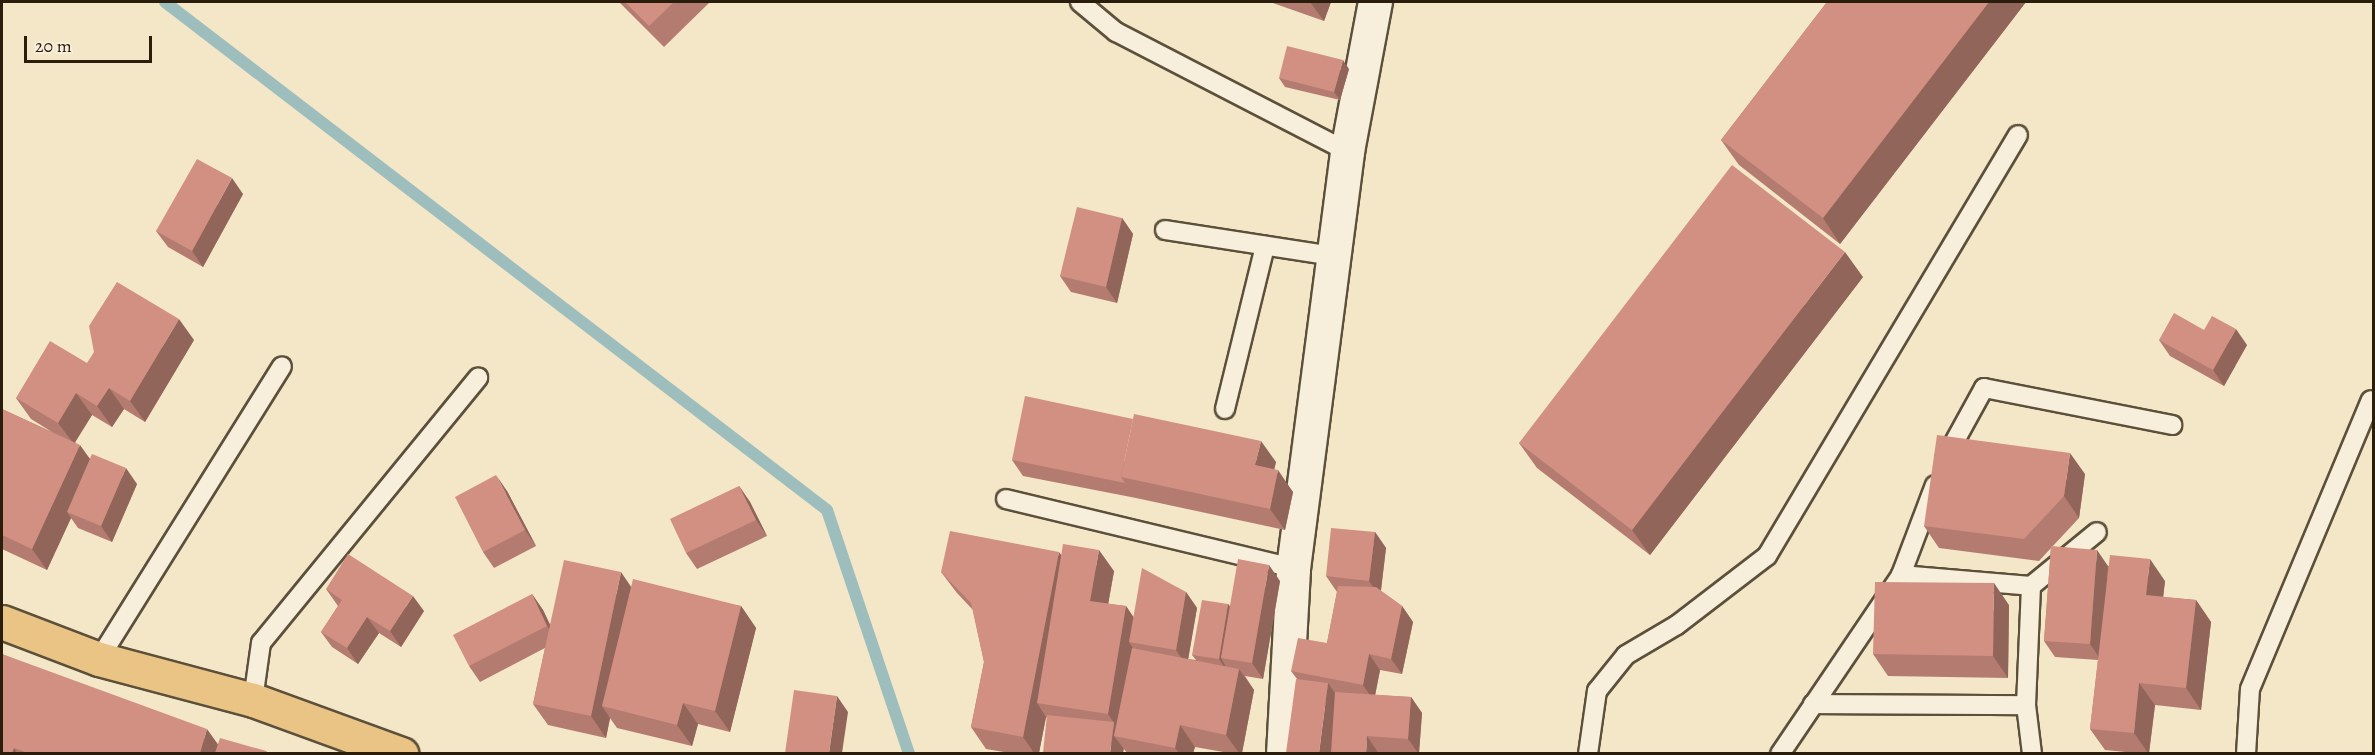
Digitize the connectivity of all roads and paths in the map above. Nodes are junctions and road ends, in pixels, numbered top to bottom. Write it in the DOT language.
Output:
graph roads {
  1 [pos="1080,2"];
  2 [pos="1375,2"];
  3 [pos="2018,135"];
  4 [pos="1347,151"];
  5 [pos="1165,230"];
  6 [pos="1265,246"];
  7 [pos="1333,256"];
  8 [pos="282,366"];
  9 [pos="478,378"];
  10 [pos="2371,400"];
  11 [pos="1226,409"];
  12 [pos="2172,425"];
  13 [pos="1006,499"];
  14 [pos="2097,532"];
  15 [pos="1293,568"];
  16 [pos="1901,575"];
  17 [pos="2031,586"];
  18 [pos="2,622"];
  19 [pos="99,659"];
  20 [pos="253,700"];
  21 [pos="1813,704"];
  22 [pos="2026,705"];
  23 [pos="401,753"];
  24 [pos="1282,753"];
  25 [pos="1588,753"];
  26 [pos="1780,753"];
  27 [pos="2032,753"];
  28 [pos="2246,753"];
  1 -- 4 [label="lane"];
  2 -- 4 [label="street"];
  3 -- 25 [label="lane"];
  4 -- 7 [label="street"];
  5 -- 6 [label="lane"];
  6 -- 7 [label="lane"];
  6 -- 11 [label="lane"];
  7 -- 15 [label="street"];
  8 -- 19 [label="lane"];
  9 -- 20 [label="lane"];
  10 -- 28 [label="lane"];
  12 -- 16 [label="lane"];
  13 -- 15 [label="lane"];
  14 -- 17 [label="lane"];
  15 -- 24 [label="street"];
  16 -- 17 [label="lane"];
  16 -- 21 [label="lane"];
  17 -- 22 [label="lane"];
  18 -- 19 [label="highway"];
  19 -- 20 [label="highway"];
  20 -- 23 [label="highway"];
  21 -- 22 [label="lane"];
  21 -- 26 [label="lane"];
  22 -- 27 [label="lane"];
}
